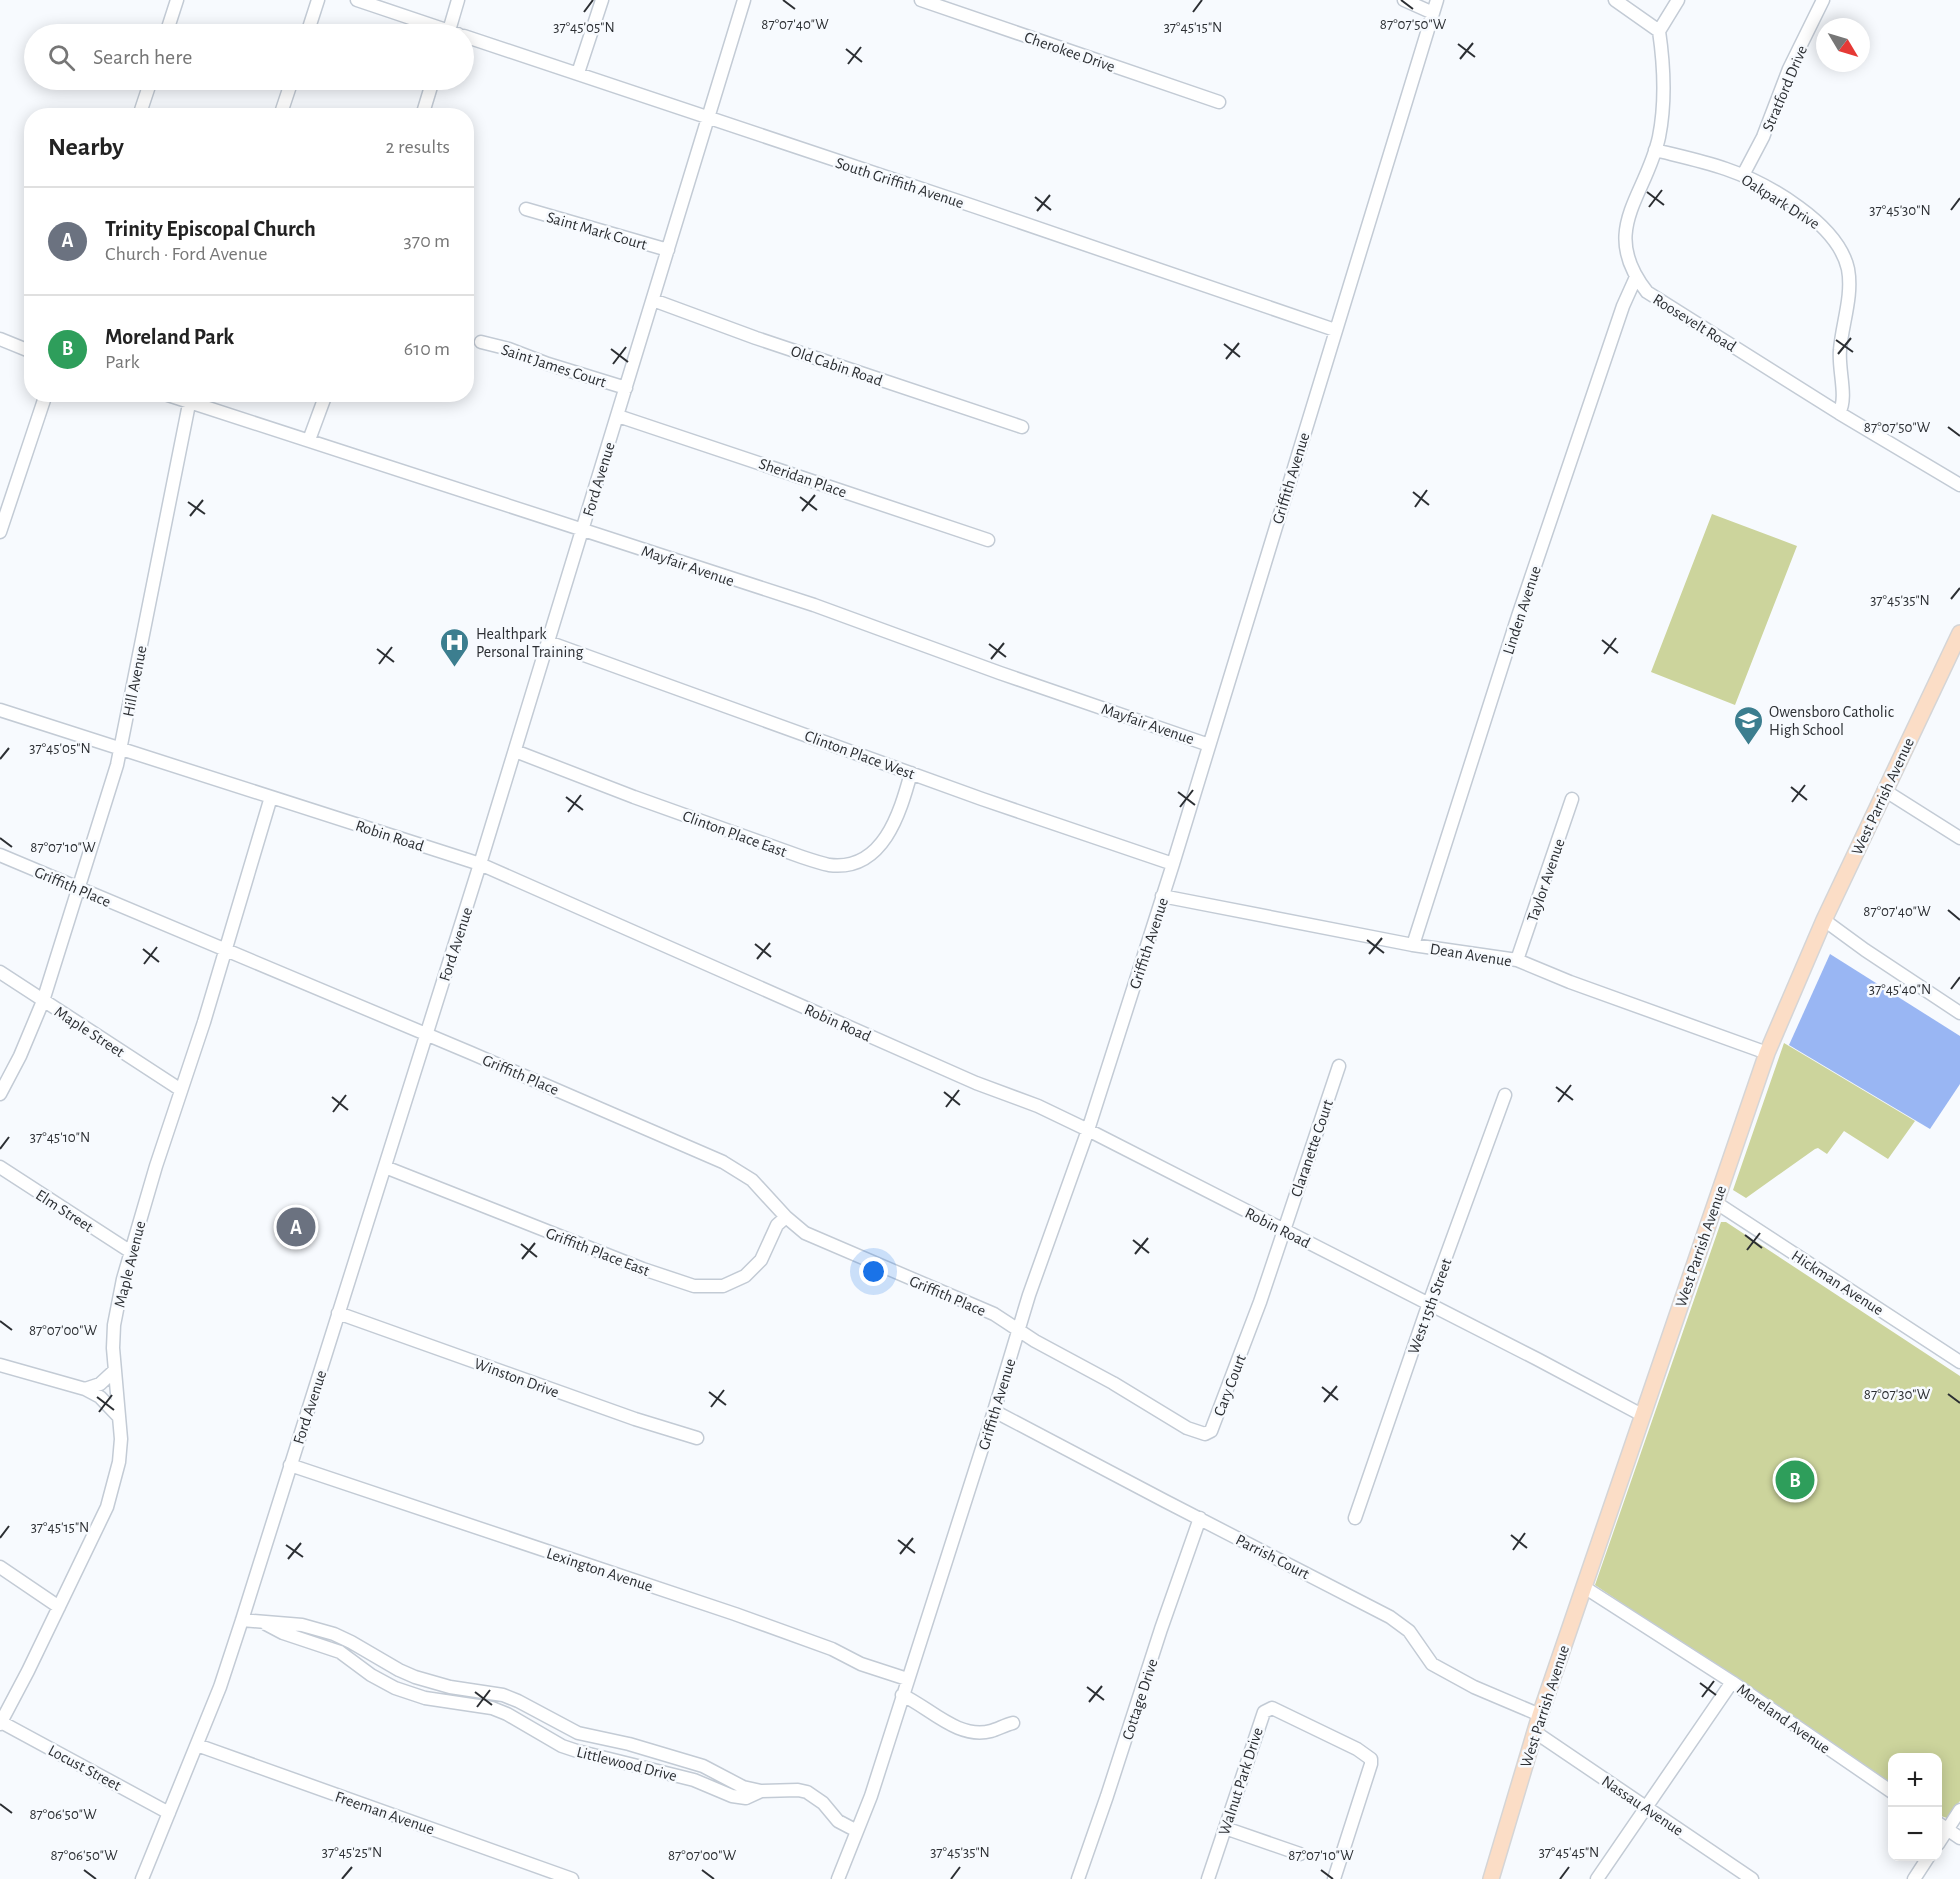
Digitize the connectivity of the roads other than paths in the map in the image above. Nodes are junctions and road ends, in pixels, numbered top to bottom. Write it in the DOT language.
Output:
graph roads {
  1 [pos="177,0"];
  2 [pos="318,0"];
  3 [pos="357,0"];
  4 [pos="458,0"];
  5 [pos="602,0"];
  6 [pos="744,0"];
  7 [pos="921,0"];
  8 [pos="1404,0"];
  9 [pos="1437,0"];
  10 [pos="1615,0"];
  11 [pos="1678,0"];
  12 [pos="1823,0"];
  13 [pos="1433,13"];
  14 [pos="169,24"];
  15 [pos="310,24"];
  16 [pos="424,24"];
  17 [pos="454,24"];
  18 [pos="1659,31"];
  19 [pos="474,39"];
  20 [pos="578,73"];
  21 [pos="148,90"];
  22 [pos="289,90"];
  23 [pos="431,90"];
  24 [pos="1219,102"];
  25 [pos="142,108"];
  26 [pos="283,108"];
  27 [pos="425,108"];
  28 [pos="708,118"];
  29 [pos="1655,150"];
  30 [pos="1743,175"];
  31 [pos="526,210"];
  32 [pos="668,250"];
  33 [pos="1635,277"];
  34 [pos="653,300"];
  35 [pos="1335,330"];
  36 [pos="0,339"];
  37 [pos="481,342"];
  38 [pos="24,349"];
  39 [pos="626,388"];
  40 [pos="43,402"];
  41 [pos="189,402"];
  42 [pos="201,402"];
  43 [pos="323,402"];
  44 [pos="1839,413"];
  45 [pos="618,416"];
  46 [pos="1022,427"];
  47 [pos="309,440"];
  48 [pos="1960,485"];
  49 [pos="583,530"];
  50 [pos="0,532"];
  51 [pos="988,540"];
  52 [pos="1960,633"];
  53 [pos="548,642"];
  54 [pos="0,710"];
  55 [pos="1209,745"];
  56 [pos="120,749"];
  57 [pos="515,751"];
  58 [pos="911,773"];
  59 [pos="1884,790"];
  60 [pos="271,797"];
  61 [pos="1572,799"];
  62 [pos="1960,838"];
  63 [pos="0,855"];
  64 [pos="480,864"];
  65 [pos="1173,864"];
  66 [pos="79,888"];
  67 [pos="1162,896"];
  68 [pos="1824,920"];
  69 [pos="1413,945"];
  70 [pos="226,951"];
  71 [pos="1517,960"];
  72 [pos="0,972"];
  73 [pos="43,1001"];
  74 [pos="1960,1013"];
  75 [pos="426,1035"];
  76 [pos="1767,1053"];
  77 [pos="1339,1066"];
  78 [pos="181,1090"];
  79 [pos="0,1094"];
  80 [pos="1505,1095"];
  81 [pos="1088,1130"];
  82 [pos="0,1167"];
  83 [pos="385,1167"];
  84 [pos="1715,1202"];
  85 [pos="786,1217"];
  86 [pos="1283,1230"];
  87 [pos="131,1252"];
  88 [pos="1429,1303"];
  89 [pos="338,1313"];
  90 [pos="1019,1329"];
  91 [pos="1960,1362"];
  92 [pos="0,1365"];
  93 [pos="114,1371"];
  94 [pos="85,1389"];
  95 [pos="994,1411"];
  96 [pos="1642,1415"];
  97 [pos="119,1417"];
  98 [pos="697,1438"];
  99 [pos="290,1465"];
  100 [pos="1200,1518"];
  101 [pos="1355,1518"];
  102 [pos="0,1567"];
  103 [pos="1584,1587"];
  104 [pos="59,1607"];
  105 [pos="242,1620"];
  106 [pos="264,1623"];
  107 [pos="907,1679"];
  108 [pos="1732,1682"];
  109 [pos="902,1695"];
  110 [pos="1540,1715"];
  111 [pos="1012,1722"];
  112 [pos="1,1723"];
  113 [pos="1534,1732"];
  114 [pos="197,1745"];
  115 [pos="1888,1789"];
  116 [pos="761,1791"];
  117 [pos="1647,1808"];
  118 [pos="1960,1810"];
  119 [pos="169,1813"];
  120 [pos="1942,1826"];
  121 [pos="1225,1828"];
  122 [pos="857,1831"];
  123 [pos="1960,1838"];
  124 [pos="1300,1854"];
  125 [pos="1926,1861"];
  126 [pos="142,1879"];
  127 [pos="572,1879"];
  128 [pos="838,1879"];
  129 [pos="1078,1879"];
  130 [pos="1208,1879"];
  131 [pos="1334,1879"];
  132 [pos="1491,1879"];
  133 [pos="1598,1879"];
  134 [pos="1752,1879"];
  135 [pos="1914,1879"];
  1 -- 14 [label="street"];
  2 -- 15 [label="street"];
  3 -- 16 [label="street"];
  4 -- 17 [label="street"];
  5 -- 20 [label="street"];
  6 -- 28 [label="street, Ford Avenue"];
  7 -- 24 [label="street, Cherokee Drive"];
  8 -- 13 [label="street"];
  9 -- 13 [label="street, Griffith Avenue"];
  10 -- 18 [label="street"];
  11 -- 18 [label="street"];
  12 -- 30 [label="street, Stratford Drive"];
  13 -- 35 [label="street, Griffith Avenue"];
  18 -- 29 [label="street, Roosevelt Road"];
  19 -- 20 [label="street, South Griffith Avenue"];
  20 -- 28 [label="street, South Griffith Avenue"];
  21 -- 25 [label="street"];
  22 -- 26 [label="street"];
  23 -- 27 [label="street"];
  28 -- 32 [label="street, Ford Avenue"];
  28 -- 35 [label="street, South Griffith Avenue"];
  29 -- 30 [label="street, Oakpark Drive"];
  29 -- 33 [label="street, Roosevelt Road"];
  30 -- 44 [label="street, Oakpark Drive"];
  31 -- 32 [label="street, Saint Mark Court"];
  32 -- 34 [label="street, Ford Avenue"];
  33 -- 44 [label="street, Roosevelt Road"];
  33 -- 69 [label="street, Linden Avenue"];
  34 -- 39 [label="street, Ford Avenue"];
  34 -- 46 [label="street, Old Cabin Road"];
  35 -- 55 [label="street, Griffith Avenue"];
  36 -- 38 [label="street"];
  37 -- 39 [label="street, Saint James Court"];
  39 -- 45 [label="street, Ford Avenue"];
  40 -- 50 [label="street"];
  41 -- 56 [label="street, Hill Avenue"];
  42 -- 47 [label="street, Mayfair Avenue"];
  43 -- 47 [label="street"];
  44 -- 48 [label="street, Roosevelt Road"];
  45 -- 49 [label="street, Ford Avenue"];
  45 -- 51 [label="street, Sheridan Place"];
  47 -- 49 [label="street, Mayfair Avenue"];
  49 -- 53 [label="street, Ford Avenue"];
  49 -- 55 [label="street, Mayfair Avenue"];
  52 -- 59 [label="main road, West Parrish Avenue"];
  53 -- 57 [label="street, Ford Avenue"];
  53 -- 58 [label="street, Clinton Place West"];
  54 -- 56 [label="street, Robin Road"];
  55 -- 65 [label="street, Griffith Avenue"];
  56 -- 60 [label="street, Robin Road"];
  56 -- 66 [label="street, Hill Avenue"];
  57 -- 58 [label="street, Clinton Place East"];
  57 -- 64 [label="street, Ford Avenue"];
  58 -- 65 [label="street, Clinton Place West"];
  59 -- 62 [label="street"];
  59 -- 68 [label="main road, West Parrish Avenue"];
  60 -- 64 [label="street, Robin Road"];
  60 -- 70 [label="street, Maple Avenue"];
  61 -- 71 [label="street, Taylor Avenue"];
  63 -- 66 [label="street, Griffith Place"];
  64 -- 75 [label="street, Ford Avenue"];
  64 -- 81 [label="street, Robin Road"];
  65 -- 67 [label="street, Griffith Avenue"];
  66 -- 70 [label="street, Griffith Place"];
  66 -- 73 [label="street, Hill Avenue"];
  67 -- 69 [label="street, Dean Avenue"];
  67 -- 81 [label="street, Griffith Avenue"];
  68 -- 74 [label="street"];
  68 -- 76 [label="main road, West Parrish Avenue"];
  69 -- 71 [label="street, Dean Avenue"];
  70 -- 75 [label="street, Griffith Place"];
  70 -- 78 [label="street, Maple Avenue"];
  71 -- 76 [label="street, Dean Avenue"];
  72 -- 73 [label="street, Maple Street"];
  73 -- 78 [label="street, Maple Street"];
  73 -- 79 [label="street, Hill Avenue"];
  75 -- 83 [label="street, Ford Avenue"];
  75 -- 85 [label="street, Griffith Place"];
  76 -- 84 [label="main road, West Parrish Avenue"];
  77 -- 86 [label="street, Claranette Court"];
  78 -- 87 [label="street, Maple Avenue"];
  80 -- 88 [label="street, West 15th Street"];
  81 -- 86 [label="street, Robin Road"];
  81 -- 90 [label="street, Griffith Avenue"];
  82 -- 87 [label="street, Elm Street"];
  83 -- 85 [label="street, Griffith Place East"];
  83 -- 89 [label="street, Ford Avenue"];
  84 -- 91 [label="street, Hickman Avenue"];
  84 -- 96 [label="main road, West Parrish Avenue"];
  85 -- 90 [label="street, Griffith Place"];
  86 -- 88 [label="street, Robin Road"];
  86 -- 90 [label="street, Cary Court"];
  87 -- 93 [label="street, Maple Avenue"];
  88 -- 96 [label="street, Robin Road"];
  88 -- 101 [label="street, West 15th Street"];
  89 -- 98 [label="street, Winston Drive"];
  89 -- 99 [label="street, Ford Avenue"];
  90 -- 95 [label="street, Griffith Avenue"];
  92 -- 94 [label="street"];
  93 -- 94 [label="street"];
  93 -- 97 [label="street, Maple Avenue"];
  94 -- 97 [label="street"];
  95 -- 100 [label="street, Parrish Court"];
  95 -- 107 [label="street, Griffith Avenue"];
  96 -- 103 [label="main road, West Parrish Avenue"];
  97 -- 104 [label="street, Maple Avenue"];
  99 -- 105 [label="street, Ford Avenue"];
  99 -- 107 [label="street, Lexington Avenue"];
  100 -- 110 [label="street, Parrish Court"];
  100 -- 129 [label="street, Cottage Drive"];
  102 -- 104 [label="street"];
  103 -- 108 [label="street, Moreland Avenue"];
  103 -- 110 [label="main road, West Parrish Avenue"];
  104 -- 112 [label="street, Maple Avenue"];
  105 -- 106 [label="street, Littlewood Drive"];
  105 -- 114 [label="street, Ford Avenue"];
  106 -- 116 [label="street, Littlewood Drive"];
  106 -- 116 [label="street, Littlewood Drive"];
  107 -- 109 [label="street, Griffith Avenue"];
  108 -- 115 [label="street, Moreland Avenue"];
  108 -- 117 [label="street"];
  109 -- 111 [label="street"];
  109 -- 122 [label="street, Griffith Avenue"];
  110 -- 113 [label="main road, West Parrish Avenue"];
  112 -- 119 [label="street, Locust Street"];
  113 -- 117 [label="street, Nassau Avenue"];
  113 -- 132 [label="main road, West Parrish Avenue"];
  114 -- 119 [label="street, Ford Avenue"];
  114 -- 127 [label="street, Freeman Avenue"];
  116 -- 122 [label="street, Littlewood Drive"];
  117 -- 133 [label="street"];
  117 -- 134 [label="street, Nassau Avenue"];
  118 -- 120 [label="street"];
  119 -- 126 [label="street, Ford Avenue"];
  120 -- 123 [label="street"];
  121 -- 124 [label="street"];
  121 -- 130 [label="street, Walnut Park Drive"];
  121 -- 131 [label="street, Walnut Park Drive"];
  122 -- 128 [label="street, Griffith Avenue"];
  125 -- 135 [label="street"];
}
